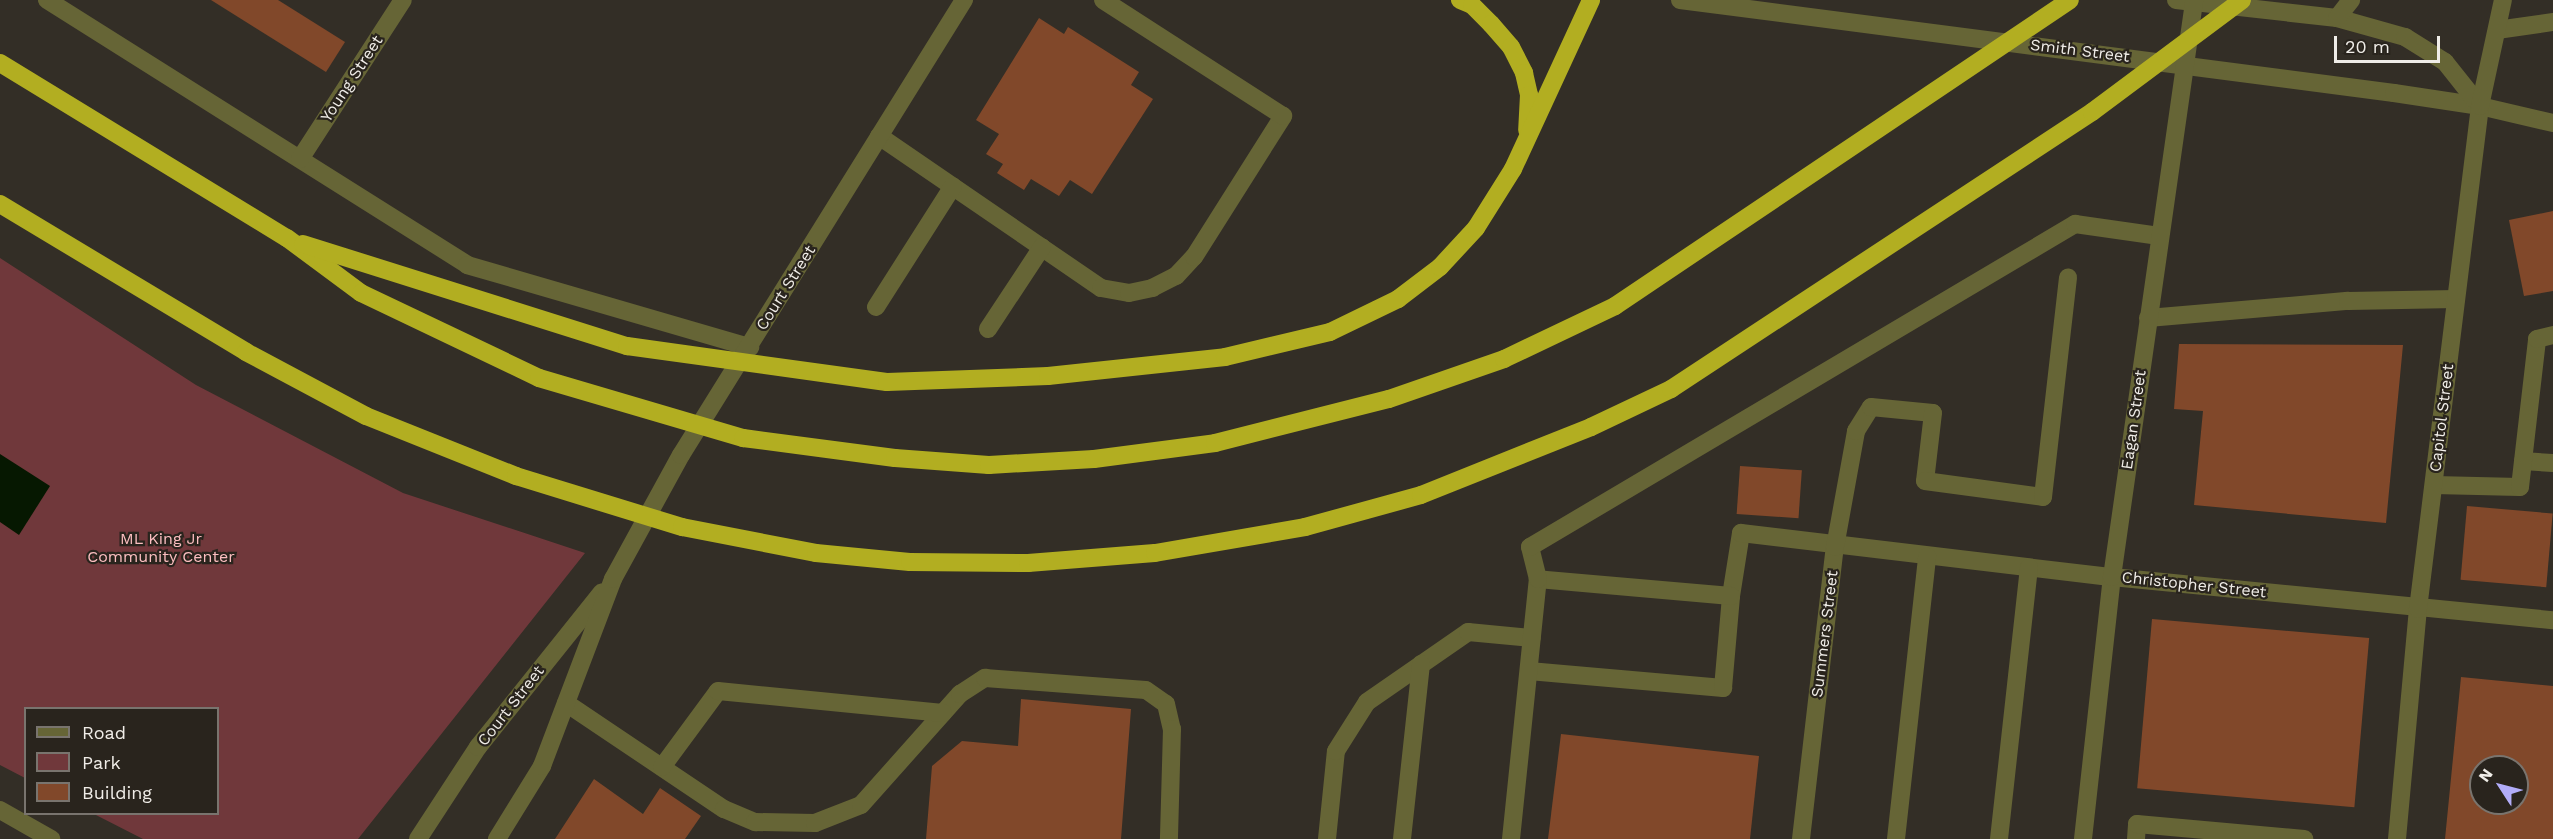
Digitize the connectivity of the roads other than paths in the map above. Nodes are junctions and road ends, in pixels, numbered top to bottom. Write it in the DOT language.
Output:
graph roads {
  1 [pos="47,0"];
  2 [pos="403,0"];
  3 [pos="964,0"];
  4 [pos="1103,0"];
  5 [pos="1460,0"];
  6 [pos="1591,0"];
  7 [pos="1680,0"];
  8 [pos="2070,0"];
  9 [pos="2242,0"];
  10 [pos="2350,0"];
  11 [pos="2504,0"];
  12 [pos="2185,1"];
  13 [pos="2337,18"];
  14 [pos="2553,21"];
  15 [pos="2497,30"];
  16 [pos="0,63"];
  17 [pos="2182,64"];
  18 [pos="2480,106"];
  19 [pos="2553,123"];
  20 [pos="879,136"];
  21 [pos="1526,143"];
  22 [pos="300,159"];
  23 [pos="953,186"];
  24 [pos="0,204"];
  25 [pos="2160,236"];
  26 [pos="287,238"];
  27 [pos="1042,247"];
  28 [pos="2068,277"];
  29 [pos="2456,299"];
  30 [pos="876,307"];
  31 [pos="2148,318"];
  32 [pos="988,329"];
  33 [pos="2553,335"];
  34 [pos="750,347"];
  35 [pos="2523,461"];
  36 [pos="2553,463"];
  37 [pos="2434,485"];
  38 [pos="1835,547"];
  39 [pos="1927,557"];
  40 [pos="2028,568"];
  41 [pos="2112,577"];
  42 [pos="613,579"];
  43 [pos="1538,579"];
  44 [pos="1731,596"];
  45 [pos="2418,609"];
  46 [pos="2553,620"];
  47 [pos="1532,638"];
  48 [pos="1421,664"];
  49 [pos="1529,671"];
  50 [pos="566,703"];
  51 [pos="943,713"];
  52 [pos="662,767"];
  53 [pos="0,810"];
  54 [pos="51,839"];
  55 [pos="418,839"];
  56 [pos="497,839"];
  57 [pos="1169,839"];
  58 [pos="1327,839"];
  59 [pos="1402,839"];
  60 [pos="1511,839"];
  61 [pos="1801,839"];
  62 [pos="1896,839"];
  63 [pos="2000,839"];
  64 [pos="2083,839"];
  65 [pos="2136,839"];
  66 [pos="2304,839"];
  67 [pos="2397,839"];
  1 -- 22 [label="street"];
  2 -- 22 [label="street, Young Street"];
  3 -- 20 [label="street, Court Street"];
  4 -- 27 [label="street"];
  5 -- 21 [label="highway"];
  6 -- 21 [label="highway"];
  7 -- 17 [label="street, Smith Street"];
  8 -- 26 [label="highway, bridge"];
  9 -- 24 [label="highway, bridge"];
  10 -- 13 [label="street"];
  11 -- 15 [label="street, Capitol Street"];
  12 -- 13 [label="street"];
  12 -- 17 [label="street, Eagan Street"];
  13 -- 18 [label="street"];
  14 -- 15 [label="street"];
  15 -- 18 [label="street, Capitol Street"];
  16 -- 26 [label="highway"];
  17 -- 18 [label="street, Smith Street"];
  17 -- 25 [label="street, Eagan Street"];
  18 -- 19 [label="street, Smith Street"];
  18 -- 29 [label="street, Capitol Street"];
  20 -- 23 [label="street"];
  20 -- 34 [label="street, Court Street"];
  21 -- 26 [label="highway, bridge"];
  22 -- 34 [label="street"];
  23 -- 27 [label="street"];
  23 -- 30 [label="street"];
  25 -- 31 [label="street, Eagan Street"];
  25 -- 43 [label="street"];
  27 -- 32 [label="street"];
  28 -- 38 [label="street, Summers Street"];
  29 -- 31 [label="street"];
  29 -- 37 [label="street, Capitol Street"];
  31 -- 41 [label="street, Eagan Street"];
  33 -- 35 [label="street"];
  34 -- 42 [label="street, Court Street"];
  35 -- 36 [label="street"];
  35 -- 37 [label="street"];
  37 -- 45 [label="street, Capitol Street"];
  38 -- 39 [label="street, Christopher Street"];
  38 -- 44 [label="street, Christopher Street"];
  38 -- 61 [label="street, Summers Street"];
  39 -- 40 [label="street, Christopher Street"];
  39 -- 62 [label="street"];
  40 -- 41 [label="street, Christopher Street"];
  40 -- 63 [label="street"];
  41 -- 45 [label="street, Christopher Street"];
  41 -- 64 [label="street, Eagan Street"];
  42 -- 50 [label="street, Court Street"];
  42 -- 55 [label="street, Court Street"];
  43 -- 44 [label="street"];
  43 -- 47 [label="street"];
  44 -- 49 [label="street"];
  45 -- 46 [label="street, Christopher Street"];
  45 -- 67 [label="street, Capitol Street"];
  47 -- 48 [label="street"];
  47 -- 49 [label="street"];
  48 -- 58 [label="street"];
  48 -- 59 [label="street"];
  49 -- 60 [label="street"];
  50 -- 52 [label="street"];
  50 -- 56 [label="street, Court Street"];
  51 -- 52 [label="street"];
  51 -- 52 [label="street"];
  51 -- 57 [label="street"];
  53 -- 54 [label="street"];
  65 -- 66 [label="street"];
}
